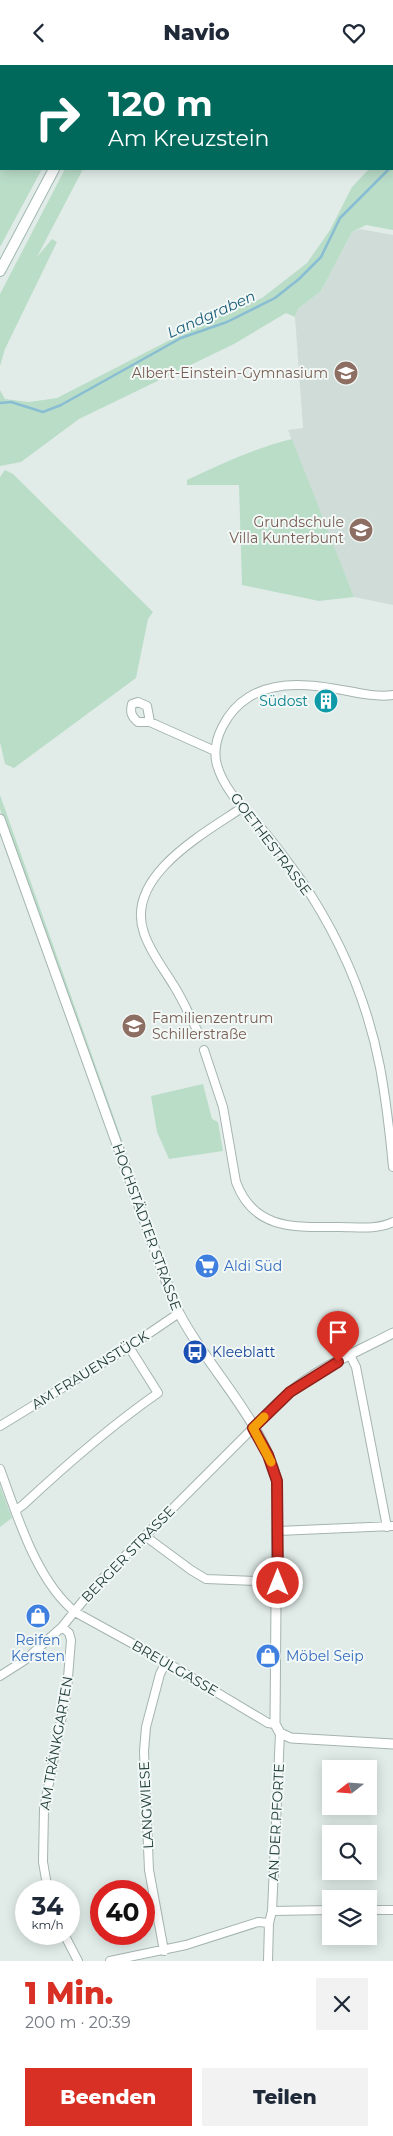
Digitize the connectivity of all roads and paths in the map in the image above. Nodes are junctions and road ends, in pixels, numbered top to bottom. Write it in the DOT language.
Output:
graph roads {
  1 [pos="53,170"];
  2 [pos="0,271"];
  3 [pos="393,695"];
  4 [pos="150,722"];
  5 [pos="216,751"];
  6 [pos="243,807"];
  7 [pos="0,819"];
  8 [pos="197,1030"];
  9 [pos="204,1050"];
  10 [pos="393,1167"];
  11 [pos="393,1222"];
  12 [pos="179,1313"];
  13 [pos="393,1333"];
  14 [pos="129,1347"];
  15 [pos="350,1355"];
  16 [pos="0,1426"];
  17 [pos="253,1428"];
  18 [pos="0,1469"];
  19 [pos="16,1510"];
  20 [pos="390,1526"];
  21 [pos="278,1531"];
  22 [pos="145,1536"];
  23 [pos="278,1583"];
  24 [pos="74,1612"];
  25 [pos="62,1627"];
  26 [pos="166,1662"];
  27 [pos="0,1676"];
  28 [pos="275,1720"];
  29 [pos="280,1733"];
  30 [pos="393,1744"];
  31 [pos="46,1880"];
  32 [pos="322,1910"];
  33 [pos="377,1910"];
  34 [pos="393,1910"];
  35 [pos="272,1911"];
  36 [pos="268,1923"];
  37 [pos="70,1945"];
  38 [pos="164,1951"];
  39 [pos="78,1961"];
  40 [pos="110,1961"];
  41 [pos="268,1961"];
  1 -- 2 [label="main road"];
  3 -- 5 [label="street, GOETHESTRASSE"];
  4 -- 5 [label="street"];
  5 -- 6 [label="street, GOETHESTRASSE"];
  6 -- 8 [label="street"];
  6 -- 10 [label="street, GOETHESTRASSE"];
  7 -- 12 [label="street, HOCHSTÄDTER STRASSE"];
  9 -- 11 [label="street"];
  12 -- 14 [label="street, AM FRAUENSTÜCK"];
  12 -- 17 [label="street, HOCHSTÄDTER STRASSE"];
  13 -- 15 [label="street"];
  14 -- 16 [label="street, AM FRAUENSTÜCK"];
  14 -- 19 [label="street"];
  15 -- 17 [label="street"];
  15 -- 20 [label="street"];
  17 -- 21 [label="street, HOCHSTÄDTER STRASSE"];
  17 -- 22 [label="street, BERGER STRASSE"];
  18 -- 19 [label="street"];
  19 -- 24 [label="street"];
  20 -- 21 [label="street"];
  21 -- 23 [label="street, HOCHSTÄDTER STRASSE"];
  22 -- 23 [label="street"];
  22 -- 24 [label="street, BERGER STRASSE"];
  23 -- 28 [label="street, HOCHSTÄDTER STRASSE"];
  24 -- 25 [label="street, BERGER STRASSE"];
  24 -- 26 [label="street, BREULGASSE"];
  25 -- 27 [label="street, BERGER STRASSE"];
  25 -- 31 [label="street, AM TRÄNKGARTEN"];
  26 -- 28 [label="street, BREULGASSE"];
  26 -- 38 [label="street, LANGWIESE"];
  28 -- 29 [label="street"];
  29 -- 30 [label="street"];
  29 -- 35 [label="street, AN DER PFORTE"];
  32 -- 35 [label="street"];
  33 -- 34 [label="street"];
  35 -- 36 [label="street, AN DER PFORTE"];
  36 -- 38 [label="street"];
  36 -- 41 [label="street, AN DER PFORTE"];
  37 -- 39 [label="street"];
  38 -- 40 [label="street"];
}
